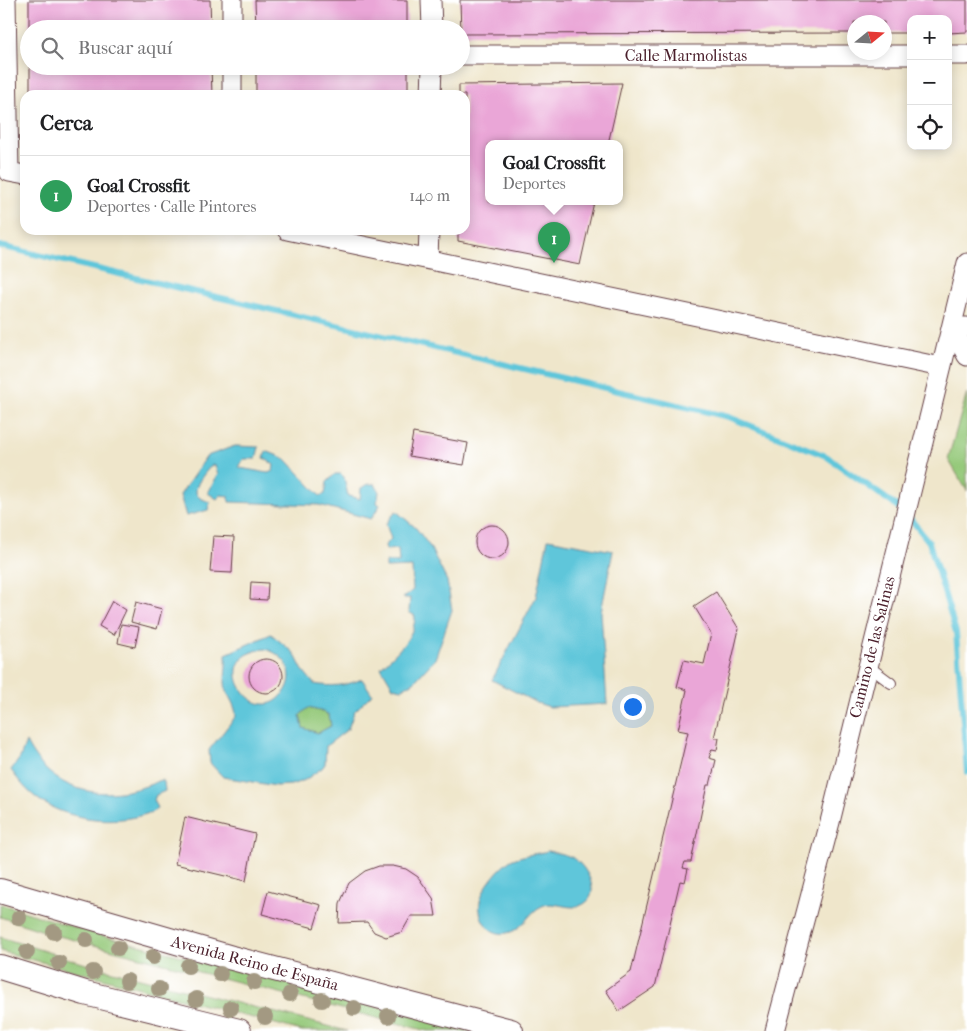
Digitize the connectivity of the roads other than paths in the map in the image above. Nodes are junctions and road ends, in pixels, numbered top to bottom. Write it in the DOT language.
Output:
graph roads {
  1 [pos="6,0"];
  2 [pos="232,0"];
  3 [pos="431,0"];
  4 [pos="232,20"];
  5 [pos="432,20"];
  6 [pos="470,55"];
  7 [pos="907,55"];
  8 [pos="952,55"];
  9 [pos="967,55"];
  10 [pos="232,75"];
  11 [pos="432,75"];
  12 [pos="232,90"];
  13 [pos="431,90"];
  14 [pos="17,174"];
  15 [pos="311,235"];
  16 [pos="429,235"];
  17 [pos="428,259"];
  18 [pos="967,263"];
  19 [pos="959,327"];
  20 [pos="967,356"];
  21 [pos="941,367"];
  22 [pos="868,666"];
  23 [pos="892,682"];
  24 [pos="0,891"];
  25 [pos="0,967"];
  26 [pos="238,1031"];
  27 [pos="511,1031"];
  28 [pos="775,1031"];
  1 -- 14 [label="street"];
  2 -- 4 [label="street"];
  3 -- 5 [label="street"];
  6 -- 7 [label="street, Calle Marmolistas"];
  8 -- 9 [label="street"];
  10 -- 12 [label="street"];
  11 -- 13 [label="street"];
  15 -- 17 [label="street"];
  16 -- 17 [label="street"];
  17 -- 21 [label="street"];
  18 -- 19 [label="street, Camino de las Salinas"];
  19 -- 20 [label="street"];
  19 -- 21 [label="street, Camino de las Salinas"];
  21 -- 22 [label="street, Camino de las Salinas"];
  22 -- 23 [label="lane"];
  22 -- 28 [label="street, Camino de las Salinas"];
  24 -- 27 [label="street, Avenida Reino de España"];
  25 -- 26 [label="street"];
}
